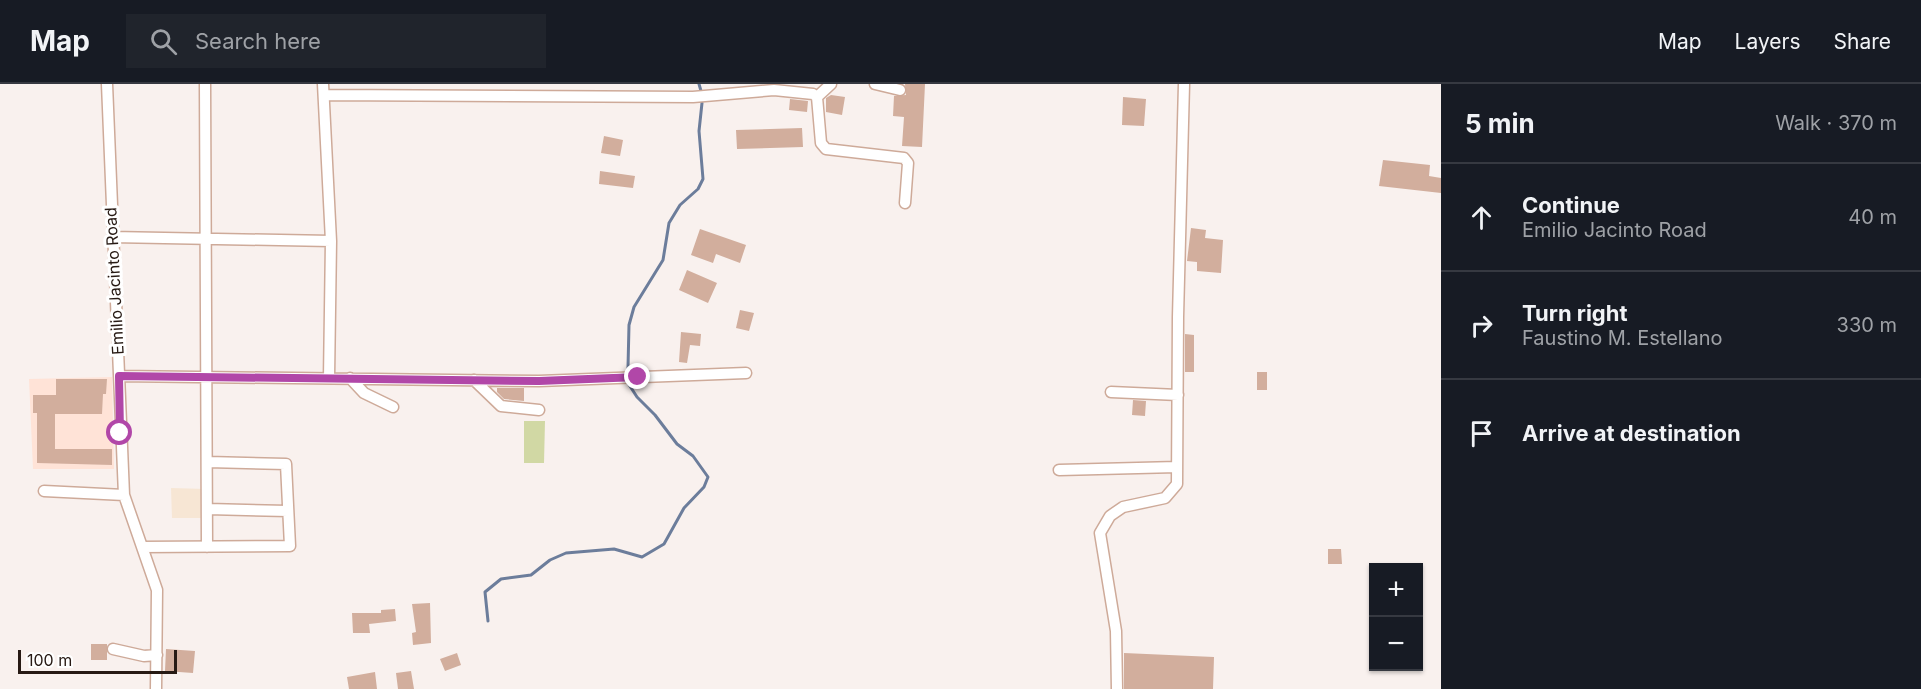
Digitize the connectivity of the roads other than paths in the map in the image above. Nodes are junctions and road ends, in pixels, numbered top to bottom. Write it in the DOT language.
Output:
graph roads {
  1 [pos="106,84"];
  2 [pos="205,84"];
  3 [pos="831,84"];
  4 [pos="875,84"];
  5 [pos="1184,84"];
  6 [pos="324,90"];
  7 [pos="900,90"];
  8 [pos="817,98"];
  9 [pos="905,203"];
  10 [pos="112,237"];
  11 [pos="205,239"];
  12 [pos="331,241"];
  13 [pos="746,373"];
  14 [pos="119,376"];
  15 [pos="208,376"];
  16 [pos="329,378"];
  17 [pos="350,378"];
  18 [pos="474,380"];
  19 [pos="1111,392"];
  20 [pos="1178,395"];
  21 [pos="393,407"];
  22 [pos="538,410"];
  23 [pos="208,462"];
  24 [pos="1177,467"];
  25 [pos="1059,470"];
  26 [pos="44,491"];
  27 [pos="124,495"];
  28 [pos="208,509"];
  29 [pos="288,511"];
  30 [pos="142,547"];
  31 [pos="207,547"];
  32 [pos="113,649"];
  33 [pos="157,655"];
  34 [pos="156,689"];
  35 [pos="1117,689"];
  1 -- 10 [label="street, Emilio Jacinto Road"];
  2 -- 11 [label="street"];
  3 -- 8 [label="street"];
  4 -- 7 [label="street"];
  5 -- 20 [label="street"];
  6 -- 8 [label="street"];
  6 -- 12 [label="street"];
  8 -- 9 [label="street"];
  10 -- 11 [label="street"];
  10 -- 14 [label="street, Emilio Jacinto Road"];
  11 -- 12 [label="street"];
  11 -- 15 [label="street"];
  12 -- 16 [label="street"];
  13 -- 18 [label="street"];
  14 -- 15 [label="street"];
  14 -- 27 [label="street, Emilio Jacinto Road"];
  15 -- 16 [label="street"];
  15 -- 23 [label="street"];
  16 -- 17 [label="street"];
  17 -- 18 [label="street"];
  17 -- 21 [label="street"];
  18 -- 22 [label="street"];
  19 -- 20 [label="street"];
  20 -- 24 [label="street"];
  23 -- 28 [label="street"];
  23 -- 29 [label="street"];
  24 -- 25 [label="street"];
  24 -- 35 [label="street"];
  26 -- 27 [label="street"];
  27 -- 30 [label="street, Emilio Jacinto Road"];
  28 -- 29 [label="street"];
  28 -- 31 [label="street"];
  29 -- 31 [label="street"];
  30 -- 31 [label="street"];
  30 -- 33 [label="street, Emilio Jacinto Road"];
  32 -- 33 [label="street"];
  33 -- 34 [label="street, Emilio Jacinto Road"];
}
